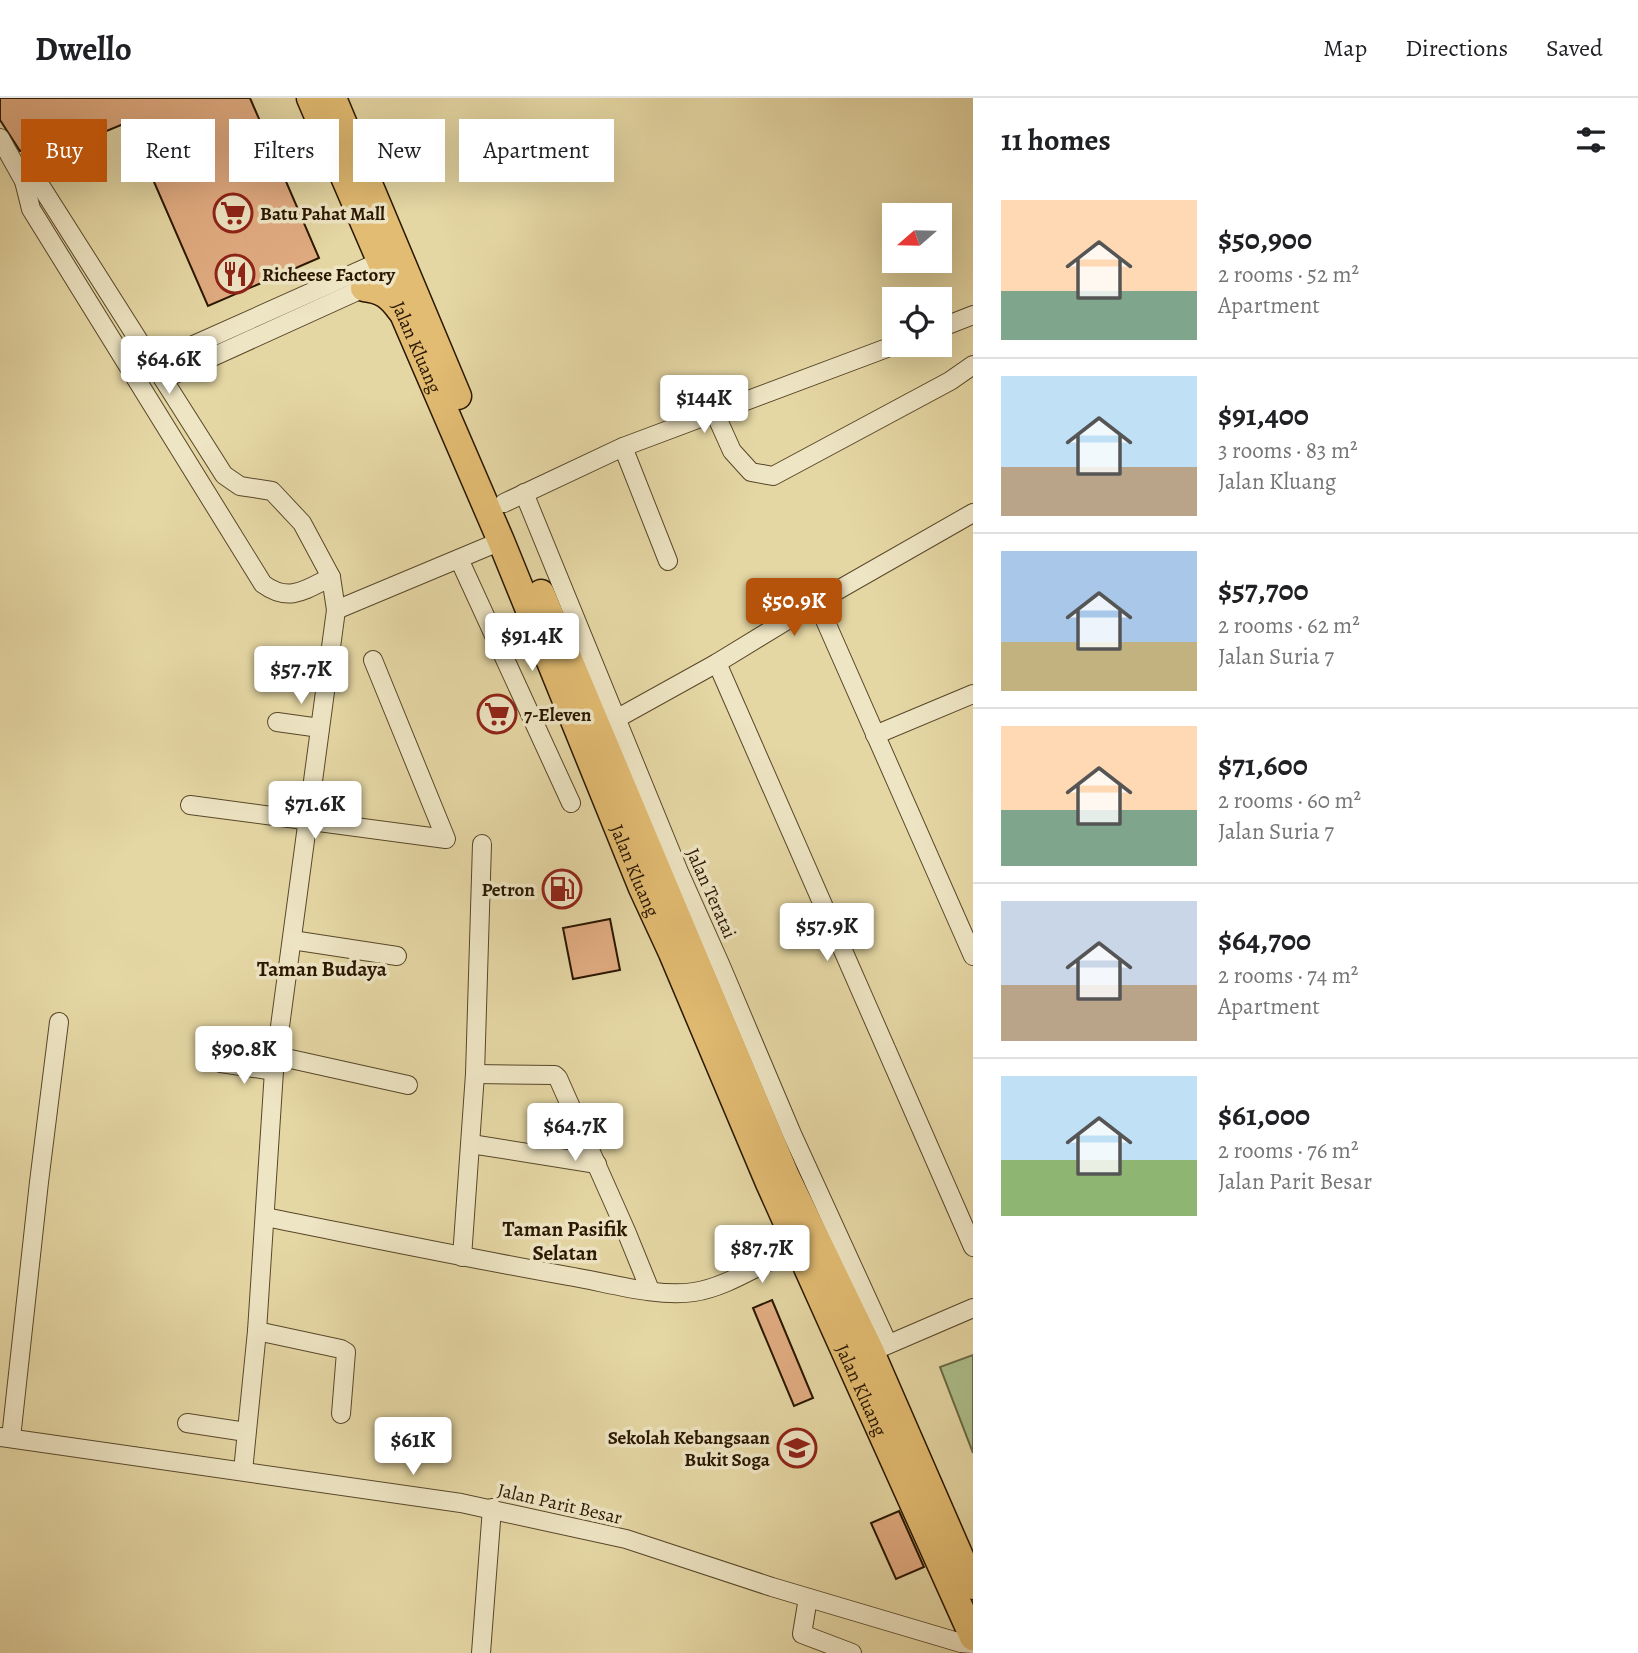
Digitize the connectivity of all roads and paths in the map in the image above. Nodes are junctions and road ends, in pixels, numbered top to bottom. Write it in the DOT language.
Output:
graph roads {
  1 [pos="310,98"];
  2 [pos="333,98"];
  3 [pos="0,138"];
  4 [pos="21,176"];
  5 [pos="24,182"];
  6 [pos="27,182"];
  7 [pos="387,270"];
  8 [pos="973,315"];
  9 [pos="952,323"];
  10 [pos="882,350"];
  11 [pos="973,365"];
  12 [pos="181,370"];
  13 [pos="164,379"];
  14 [pos="714,411"];
  15 [pos="623,447"];
  16 [pos="514,498"];
  17 [pos="973,513"];
  18 [pos="501,541"];
  19 [pos="459,559"];
  20 [pos="668,561"];
  21 [pos="331,577"];
  22 [pos="817,602"];
  23 [pos="336,610"];
  24 [pos="373,660"];
  25 [pos="717,663"];
  26 [pos="973,694"];
  27 [pos="277,722"];
  28 [pos="607,724"];
  29 [pos="320,728"];
  30 [pos="875,735"];
  31 [pos="571,803"];
  32 [pos="190,805"];
  33 [pos="309,821"];
  34 [pos="482,844"];
  35 [pos="292,940"];
  36 [pos="397,956"];
  37 [pos="973,956"];
  38 [pos="59,1022"];
  39 [pos="220,1063"];
  40 [pos="275,1063"];
  41 [pos="475,1074"];
  42 [pos="408,1085"];
  43 [pos="471,1144"];
  44 [pos="597,1164"];
  45 [pos="265,1217"];
  46 [pos="973,1247"];
  47 [pos="797,1249"];
  48 [pos="462,1257"];
  49 [pos="650,1290"];
  50 [pos="973,1307"];
  51 [pos="257,1331"];
  52 [pos="880,1348"];
  53 [pos="867,1399"];
  54 [pos="341,1414"];
  55 [pos="187,1423"];
  56 [pos="246,1432"];
  57 [pos="5,1438"];
  58 [pos="243,1471"];
  59 [pos="491,1515"];
  60 [pos="973,1586"];
  61 [pos="808,1598"];
  62 [pos="973,1637"];
  63 [pos="973,1644"];
  64 [pos="481,1653"];
  65 [pos="852,1653"];
  1 -- 7 [label="highway, Jalan Kluang"];
  2 -- 7 [label="highway, Jalan Kluang"];
  3 -- 4 [label="street"];
  5 -- 21 [label="street"];
  6 -- 13 [label="street"];
  7 -- 12 [label="street"];
  7 -- 12 [label="street"];
  7 -- 16 [label="highway, Jalan Kluang"];
  7 -- 18 [label="highway, Jalan Kluang"];
  8 -- 9 [label="street"];
  10 -- 14 [label="street"];
  11 -- 14 [label="street"];
  12 -- 13 [label="street"];
  13 -- 21 [label="street"];
  14 -- 15 [label="street"];
  15 -- 16 [label="street"];
  15 -- 20 [label="street"];
  16 -- 28 [label="highway, Jalan Kluang"];
  17 -- 22 [label="street"];
  18 -- 19 [label="street"];
  18 -- 47 [label="highway, Jalan Kluang"];
  19 -- 23 [label="street"];
  19 -- 31 [label="street"];
  21 -- 23 [label="street"];
  22 -- 25 [label="street"];
  22 -- 30 [label="street"];
  23 -- 29 [label="street"];
  24 -- 33 [label="street"];
  25 -- 28 [label="street"];
  25 -- 46 [label="street"];
  26 -- 30 [label="street"];
  27 -- 29 [label="street"];
  28 -- 52 [label="highway, Jalan Kluang"];
  29 -- 33 [label="street"];
  30 -- 37 [label="street"];
  32 -- 33 [label="street"];
  33 -- 35 [label="street"];
  34 -- 41 [label="street"];
  35 -- 36 [label="street"];
  35 -- 40 [label="street"];
  38 -- 57 [label="street"];
  39 -- 40 [label="street"];
  40 -- 42 [label="street"];
  40 -- 45 [label="street"];
  41 -- 43 [label="street"];
  41 -- 44 [label="street"];
  43 -- 44 [label="street"];
  43 -- 48 [label="street"];
  44 -- 49 [label="street"];
  45 -- 48 [label="street"];
  45 -- 51 [label="street"];
  47 -- 49 [label="street"];
  47 -- 53 [label="highway, Jalan Kluang"];
  48 -- 49 [label="street"];
  50 -- 52 [label="street"];
  51 -- 54 [label="street"];
  51 -- 56 [label="street"];
  52 -- 53 [label="highway"];
  52 -- 60 [label="highway, Jalan Kluang"];
  53 -- 62 [label="highway, Jalan Kluang"];
  55 -- 56 [label="street"];
  56 -- 58 [label="street"];
  57 -- 58 [label="street, Jalan Parit Besar"];
  58 -- 59 [label="street, Jalan Parit Besar"];
  59 -- 61 [label="street, Jalan Parit Besar"];
  59 -- 64 [label="street"];
  61 -- 63 [label="street, Jalan Parit Besar"];
  61 -- 65 [label="street"];
}
